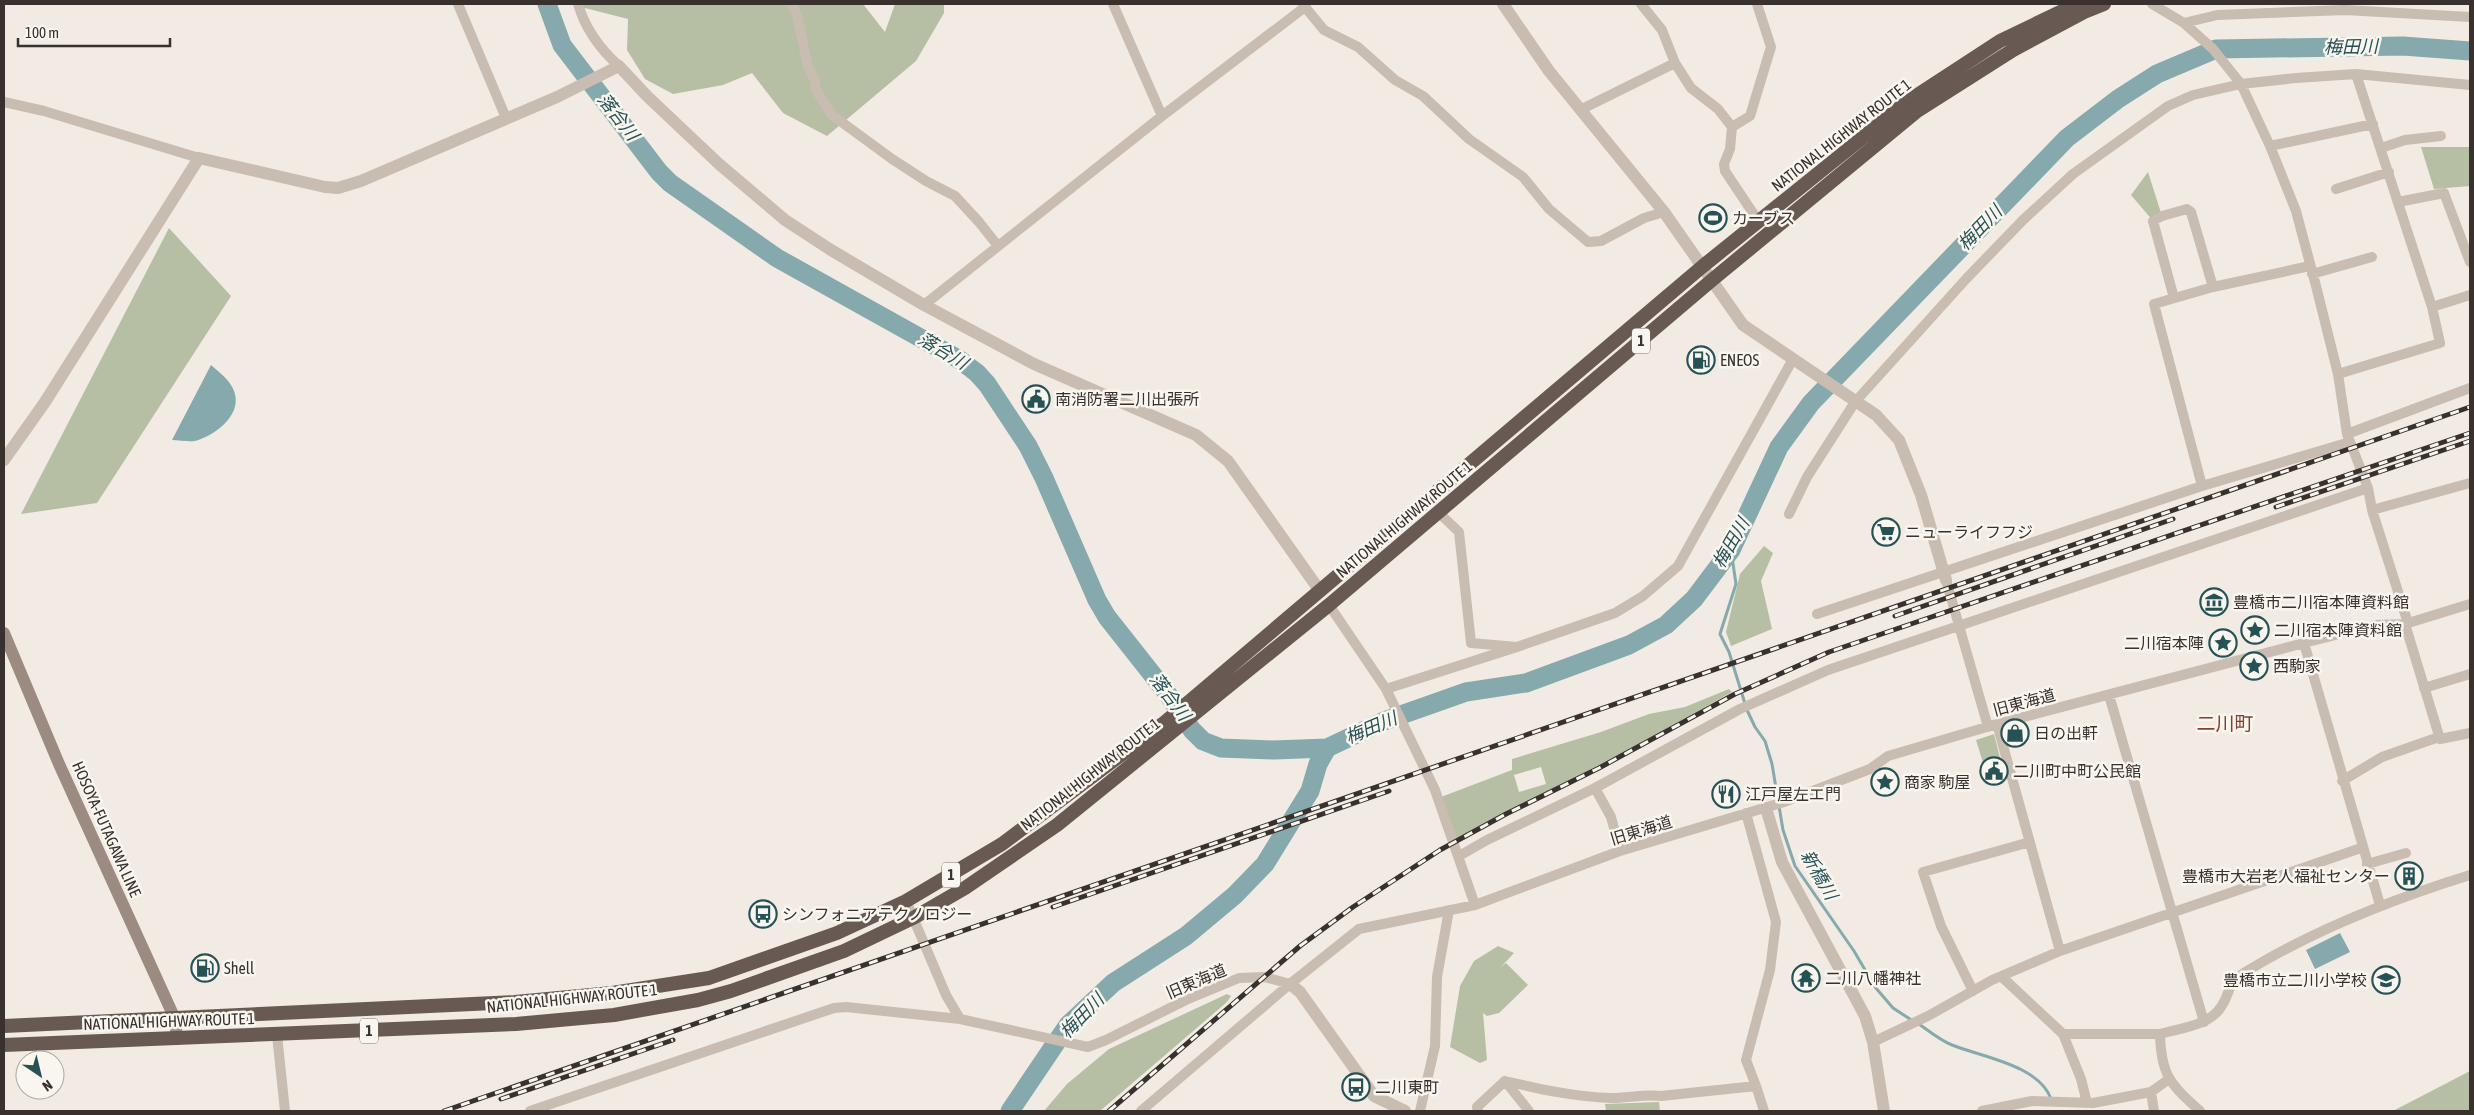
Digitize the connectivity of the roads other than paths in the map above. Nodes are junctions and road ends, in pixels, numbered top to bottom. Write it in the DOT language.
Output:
graph roads {
  1 [pos="458,4"];
  2 [pos="578,4"];
  3 [pos="792,4"];
  4 [pos="1113,4"];
  5 [pos="1641,4"];
  6 [pos="1757,4"];
  7 [pos="2077,4"];
  8 [pos="2104,4"];
  9 [pos="2152,4"];
  10 [pos="1304,5"];
  11 [pos="1508,5"];
  12 [pos="2470,17"];
  13 [pos="2186,25"];
  14 [pos="1675,63"];
  15 [pos="619,66"];
  16 [pos="2356,74"];
  17 [pos="2238,81"];
  18 [pos="2470,85"];
  19 [pos="4,102"];
  20 [pos="1580,110"];
  21 [pos="1162,116"];
  22 [pos="506,118"];
  23 [pos="2373,124"];
  24 [pos="1732,127"];
  25 [pos="2441,136"];
  26 [pos="2270,146"];
  27 [pos="2381,148"];
  28 [pos="199,158"];
  29 [pos="2389,172"];
  30 [pos="2336,188"];
  31 [pos="2398,202"];
  32 [pos="1664,212"];
  33 [pos="1759,222"];
  34 [pos="998,246"];
  35 [pos="2372,257"];
  36 [pos="2470,262"];
  37 [pos="1703,266"];
  38 [pos="2311,270"];
  39 [pos="1712,280"];
  40 [pos="2213,287"];
  41 [pos="2470,295"];
  42 [pos="2174,298"];
  43 [pos="924,305"];
  44 [pos="2432,307"];
  45 [pos="1797,361"];
  46 [pos="2338,374"];
  47 [pos="2470,388"];
  48 [pos="1851,400"];
  49 [pos="2348,438"];
  50 [pos="4,460"];
  51 [pos="2470,483"];
  52 [pos="2202,486"];
  53 [pos="2368,488"];
  54 [pos="2372,510"];
  55 [pos="1438,512"];
  56 [pos="1789,514"];
  57 [pos="1945,576"];
  58 [pos="1320,591"];
  59 [pos="2470,604"];
  60 [pos="1329,605"];
  61 [pos="1817,614"];
  62 [pos="1958,624"];
  63 [pos="2406,624"];
  64 [pos="4,633"];
  65 [pos="2304,643"];
  66 [pos="1517,647"];
  67 [pos="2470,674"];
  68 [pos="2424,688"];
  69 [pos="1386,691"];
  70 [pos="2109,695"];
  71 [pos="1195,705"];
  72 [pos="1993,725"];
  73 [pos="1169,726"];
  74 [pos="2470,733"];
  75 [pos="2440,739"];
  76 [pos="2342,781"];
  77 [pos="1594,788"];
  78 [pos="1770,807"];
  79 [pos="1746,813"];
  80 [pos="2030,842"];
  81 [pos="2362,848"];
  82 [pos="1620,851"];
  83 [pos="2406,853"];
  84 [pos="1460,856"];
  85 [pos="2367,864"];
  86 [pos="2470,875"];
  87 [pos="906,902"];
  88 [pos="2380,905"];
  89 [pos="1475,906"];
  90 [pos="1449,910"];
  91 [pos="2170,912"];
  92 [pos="915,917"];
  93 [pos="2060,951"];
  94 [pos="2002,977"];
  95 [pos="1290,984"];
  96 [pos="1973,991"];
  97 [pos="175,1019"];
  98 [pos="960,1019"];
  99 [pos="2204,1022"];
  100 [pos="4,1026"];
  101 [pos="2063,1034"];
  102 [pos="2160,1034"];
  103 [pos="277,1035"];
  104 [pos="177,1039"];
  105 [pos="1873,1042"];
  106 [pos="4,1045"];
  107 [pos="2169,1079"];
  108 [pos="1505,1081"];
  109 [pos="1756,1086"];
  110 [pos="2151,1092"];
  111 [pos="2087,1103"];
  112 [pos="2040,1105"];
  113 [pos="285,1111"];
  114 [pos="530,1111"];
  115 [pos="1141,1111"];
  116 [pos="1405,1111"];
  117 [pos="1420,1111"];
  118 [pos="1478,1111"];
  119 [pos="1529,1111"];
  120 [pos="1764,1111"];
  121 [pos="1884,1111"];
  122 [pos="1982,1111"];
  123 [pos="2154,1111"];
  124 [pos="2200,1111"];
  1 -- 22 [label="street"];
  2 -- 15 [label="street"];
  3 -- 34 [label="street"];
  4 -- 21 [label="street"];
  5 -- 14 [label="street"];
  6 -- 24 [label="street"];
  7 -- 33 [label="highway, NATIONAL HIGHWAY ROUTE 1 / 1"];
  8 -- 39 [label="highway, NATIONAL HIGHWAY ROUTE 1 / 1"];
  9 -- 13 [label="street"];
  10 -- 21 [label="street"];
  10 -- 32 [label="street"];
  11 -- 20 [label="street"];
  12 -- 13 [label="street"];
  13 -- 17 [label="street"];
  14 -- 20 [label="street"];
  14 -- 24 [label="street"];
  15 -- 22 [label="street"];
  15 -- 43 [label="street"];
  16 -- 17 [label="street"];
  16 -- 18 [label="street"];
  16 -- 23 [label="street"];
  17 -- 26 [label="street"];
  17 -- 48 [label="street"];
  19 -- 28 [label="street"];
  20 -- 32 [label="street"];
  21 -- 34 [label="street"];
  22 -- 28 [label="street"];
  23 -- 26 [label="street"];
  23 -- 27 [label="street"];
  24 -- 33 [label="street"];
  25 -- 27 [label="street"];
  26 -- 38 [label="street"];
  27 -- 29 [label="street"];
  28 -- 50 [label="street"];
  29 -- 30 [label="street"];
  29 -- 31 [label="street"];
  31 -- 36 [label="street"];
  31 -- 44 [label="street"];
  32 -- 37 [label="street"];
  33 -- 37 [label="highway, NATIONAL HIGHWAY ROUTE 1 / 1"];
  34 -- 43 [label="street"];
  35 -- 38 [label="street"];
  37 -- 39 [label="street"];
  37 -- 58 [label="highway, NATIONAL HIGHWAY ROUTE 1 / 1"];
  38 -- 40 [label="street"];
  38 -- 46 [label="street"];
  39 -- 45 [label="street"];
  39 -- 55 [label="highway, NATIONAL HIGHWAY ROUTE 1 / 1"];
  40 -- 42 [label="street"];
  40 -- 42 [label="street"];
  41 -- 44 [label="street"];
  42 -- 52 [label="street"];
  43 -- 58 [label="street"];
  44 -- 46 [label="street"];
  45 -- 48 [label="street"];
  45 -- 66 [label="street"];
  46 -- 49 [label="street"];
  47 -- 49 [label="street"];
  48 -- 56 [label="street"];
  48 -- 57 [label="street"];
  49 -- 52 [label="street"];
  49 -- 53 [label="street"];
  51 -- 54 [label="street"];
  52 -- 57 [label="street"];
  53 -- 54 [label="street"];
  53 -- 62 [label="street"];
  54 -- 63 [label="street"];
  55 -- 60 [label="highway, NATIONAL HIGHWAY ROUTE 1 / 1"];
  55 -- 66 [label="street"];
  57 -- 61 [label="street"];
  57 -- 62 [label="street"];
  58 -- 71 [label="highway, NATIONAL HIGHWAY ROUTE 1 / 1"];
  59 -- 63 [label="street, 旧東海道"];
  60 -- 69 [label="street"];
  60 -- 71 [label="highway, NATIONAL HIGHWAY ROUTE 1 / 1"];
  62 -- 72 [label="street"];
  62 -- 77 [label="street"];
  63 -- 65 [label="street, 旧東海道"];
  63 -- 68 [label="street"];
  64 -- 97 [label="main road, HOSOYA-FUTAGAWA LINE"];
  65 -- 70 [label="street, 旧東海道"];
  65 -- 76 [label="street"];
  66 -- 69 [label="street"];
  67 -- 68 [label="street"];
  68 -- 75 [label="street"];
  69 -- 84 [label="street"];
  70 -- 72 [label="street, 旧東海道"];
  70 -- 91 [label="street"];
  71 -- 73 [label="highway, NATIONAL HIGHWAY ROUTE 1 / 1"];
  72 -- 78 [label="street, 旧東海道"];
  72 -- 80 [label="street"];
  73 -- 87 [label="highway, NATIONAL HIGHWAY ROUTE 1 / 1"];
  73 -- 92 [label="highway, NATIONAL HIGHWAY ROUTE 1 / 1"];
  74 -- 75 [label="street"];
  75 -- 76 [label="street"];
  76 -- 81 [label="street"];
  77 -- 82 [label="street"];
  77 -- 84 [label="street"];
  78 -- 79 [label="street, 旧東海道"];
  78 -- 105 [label="street"];
  79 -- 82 [label="street, 旧東海道"];
  79 -- 109 [label="street"];
  80 -- 93 [label="street"];
  80 -- 96 [label="street"];
  81 -- 85 [label="street"];
  81 -- 91 [label="street"];
  82 -- 89 [label="street, 旧東海道"];
  83 -- 85 [label="street"];
  84 -- 89 [label="street"];
  85 -- 88 [label="street"];
  86 -- 88 [label="street"];
  87 -- 92 [label="street"];
  87 -- 97 [label="highway, NATIONAL HIGHWAY ROUTE 1 / 1"];
  88 -- 99 [label="street"];
  89 -- 90 [label="street, 旧東海道"];
  90 -- 95 [label="street, 旧東海道"];
  90 -- 117 [label="street"];
  91 -- 93 [label="street"];
  91 -- 99 [label="street"];
  92 -- 98 [label="street"];
  92 -- 103 [label="highway, NATIONAL HIGHWAY ROUTE 1 / 1"];
  93 -- 94 [label="street"];
  94 -- 96 [label="street"];
  94 -- 101 [label="street"];
  95 -- 98 [label="street, 旧東海道"];
  95 -- 115 [label="street"];
  95 -- 116 [label="street"];
  96 -- 105 [label="street"];
  97 -- 100 [label="highway, NATIONAL HIGHWAY ROUTE 1 / 1"];
  97 -- 104 [label="main road, HOSOYA-FUTAGAWA LINE"];
  98 -- 114 [label="street, 旧東海道"];
  99 -- 102 [label="street"];
  101 -- 102 [label="street"];
  101 -- 111 [label="street"];
  102 -- 107 [label="street"];
  103 -- 104 [label="highway, NATIONAL HIGHWAY ROUTE 1 / 1"];
  103 -- 113 [label="street"];
  104 -- 106 [label="highway, NATIONAL HIGHWAY ROUTE 1 / 1"];
  105 -- 121 [label="street"];
  107 -- 110 [label="street"];
  107 -- 124 [label="street"];
  108 -- 109 [label="street"];
  108 -- 118 [label="street"];
  108 -- 119 [label="street"];
  109 -- 120 [label="street"];
  110 -- 111 [label="street"];
  110 -- 123 [label="street"];
  111 -- 112 [label="street"];
  112 -- 122 [label="street"];
}
